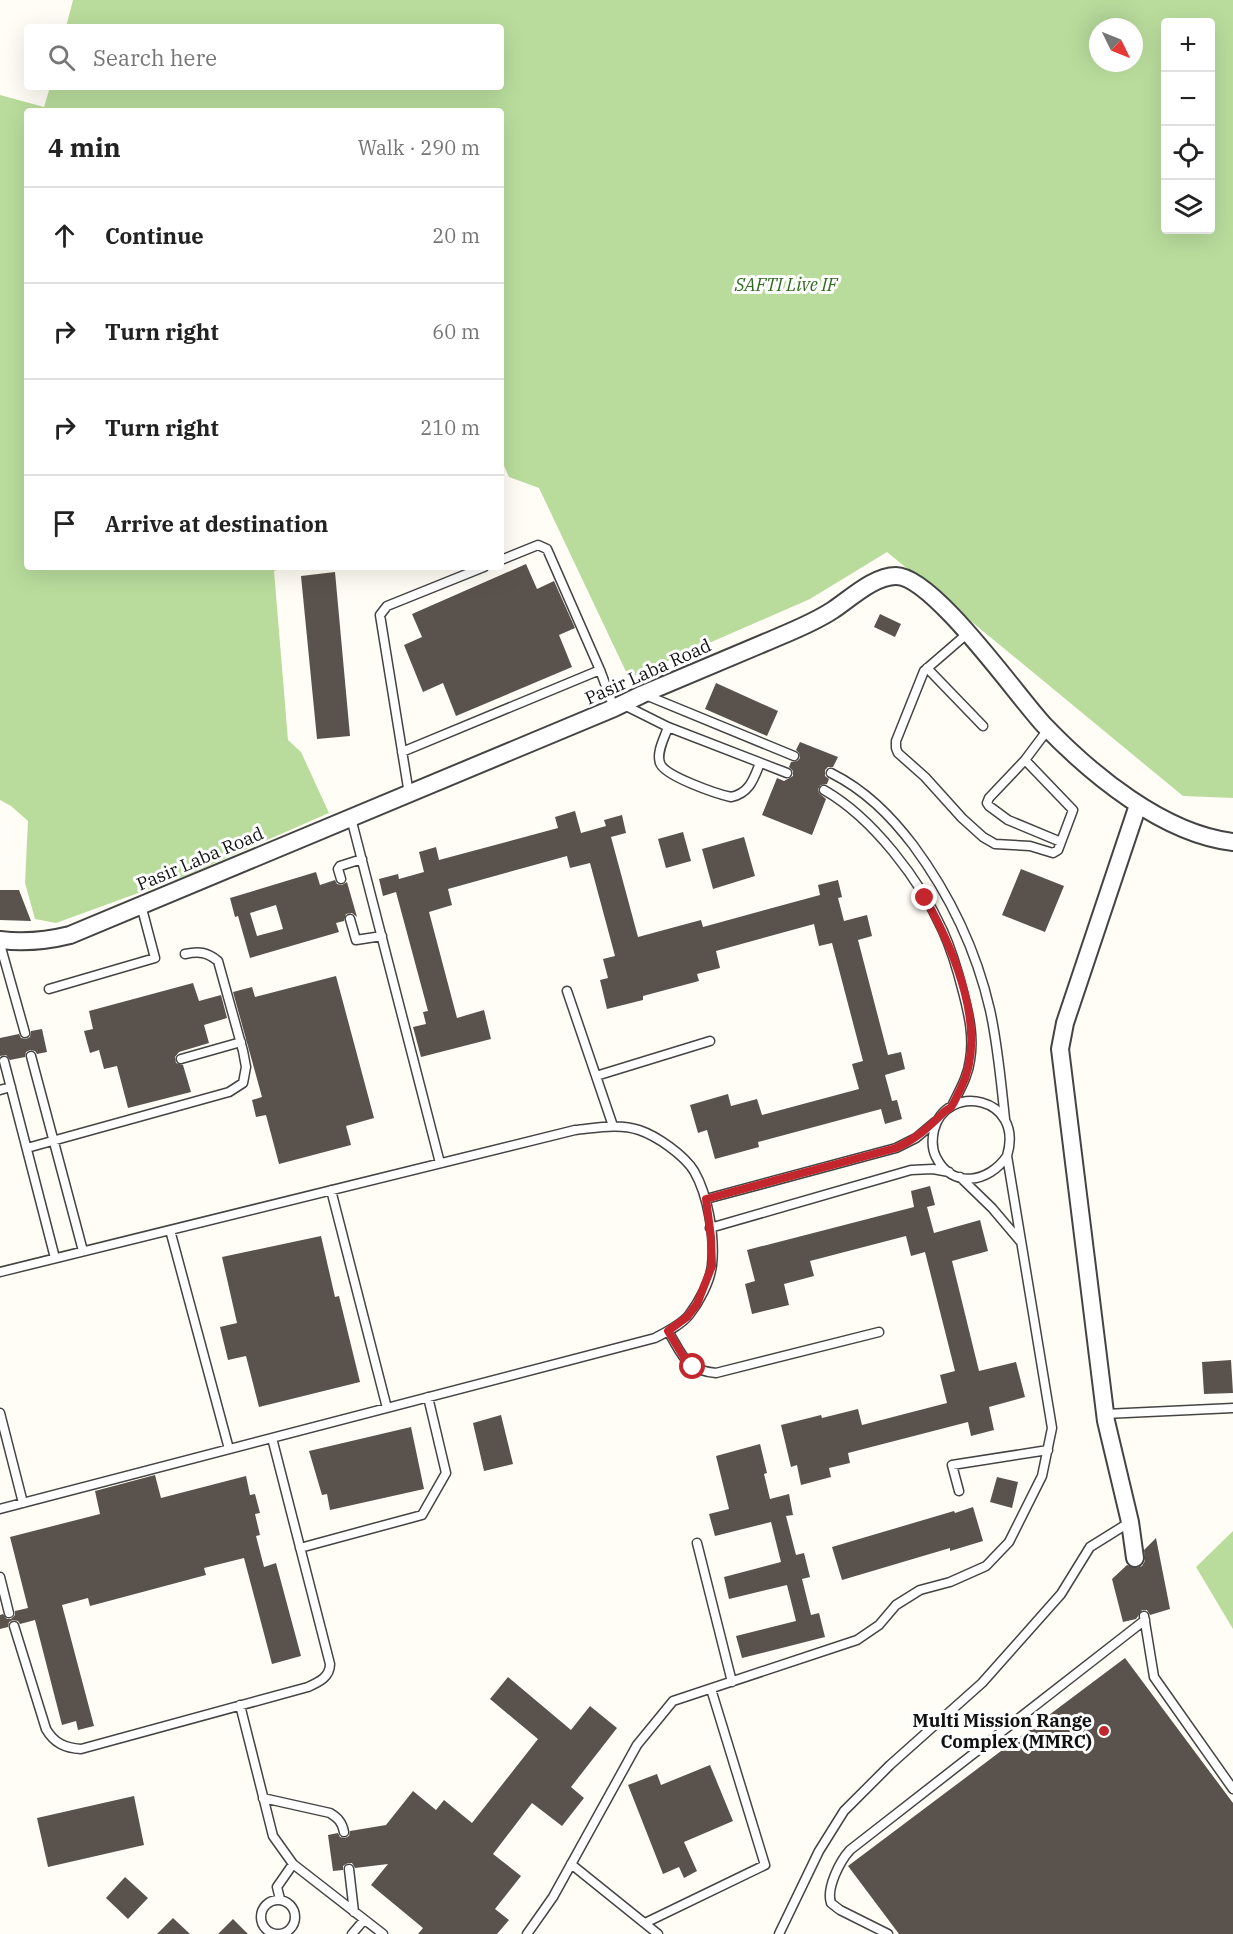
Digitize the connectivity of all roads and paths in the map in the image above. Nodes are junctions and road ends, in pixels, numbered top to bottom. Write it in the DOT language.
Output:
graph roads {
  1 [pos="504,559"];
  2 [pos="477,570"];
  3 [pos="968,633"];
  4 [pos="927,668"];
  5 [pos="600,670"];
  6 [pos="643,694"];
  7 [pos="618,706"];
  8 [pos="668,726"];
  9 [pos="983,726"];
  10 [pos="1048,728"];
  11 [pos="402,752"];
  12 [pos="794,756"];
  13 [pos="1025,760"];
  14 [pos="760,763"];
  15 [pos="787,773"];
  16 [pos="831,773"];
  17 [pos="824,790"];
  18 [pos="409,794"];
  19 [pos="1138,805"];
  20 [pos="351,818"];
  21 [pos="1061,842"];
  22 [pos="1233,842"];
  23 [pos="362,859"];
  24 [pos="340,879"];
  25 [pos="141,905"];
  26 [pos="350,919"];
  27 [pos="382,936"];
  28 [pos="0,942"];
  29 [pos="185,954"];
  30 [pos="49,989"];
  31 [pos="567,991"];
  32 [pos="25,1033"];
  33 [pos="710,1041"];
  34 [pos="241,1042"];
  35 [pos="31,1056"];
  36 [pos="181,1059"];
  37 [pos="4,1061"];
  38 [pos="596,1076"];
  39 [pos="11,1087"];
  40 [pos="0,1090"];
  41 [pos="952,1106"];
  42 [pos="939,1118"];
  43 [pos="1006,1121"];
  44 [pos="613,1126"];
  45 [pos="55,1140"];
  46 [pos="27,1148"];
  47 [pos="1007,1156"];
  48 [pos="440,1163"];
  49 [pos="950,1173"];
  50 [pos="960,1177"];
  51 [pos="331,1190"];
  52 [pos="706,1199"];
  53 [pos="710,1228"];
  54 [pos="170,1230"];
  55 [pos="1020,1242"];
  56 [pos="83,1251"];
  57 [pos="55,1258"];
  58 [pos="0,1272"];
  59 [pos="668,1331"];
  60 [pos="879,1332"];
  61 [pos="428,1398"];
  62 [pos="387,1408"];
  63 [pos="1233,1408"];
  64 [pos="0,1413"];
  65 [pos="1105,1414"];
  66 [pos="272,1438"];
  67 [pos="229,1449"];
  68 [pos="1048,1450"];
  69 [pos="959,1491"];
  70 [pos="23,1503"];
  71 [pos="0,1509"];
  72 [pos="1130,1522"];
  73 [pos="697,1543"];
  74 [pos="300,1548"];
  75 [pos="1135,1558"];
  76 [pos="0,1577"];
  77 [pos="9,1612"];
  78 [pos="14,1626"];
  79 [pos="732,1682"];
  80 [pos="711,1689"];
  81 [pos="240,1705"];
  82 [pos="1233,1789"];
  83 [pos="263,1798"];
  84 [pos="344,1832"];
  85 [pos="292,1864"];
  86 [pos="571,1864"];
  87 [pos="349,1869"];
  88 [pos="280,1899"];
  89 [pos="354,1912"];
  90 [pos="364,1920"];
  91 [pos="645,1923"];
  92 [pos="352,1934"];
  93 [pos="383,1934"];
  94 [pos="527,1934"];
  95 [pos="658,1934"];
  96 [pos="779,1934"];
  97 [pos="888,1934"];
  1 -- 5 [label="lane"];
  2 -- 11 [label="lane"];
  3 -- 4 [label="lane"];
  3 -- 6 [label="street, Pasir Laba Road"];
  3 -- 10 [label="street, Pasir Laba Road"];
  4 -- 9 [label="lane"];
  4 -- 21 [label="lane"];
  5 -- 7 [label="lane"];
  5 -- 11 [label="lane"];
  6 -- 7 [label="street, Pasir Laba Road"];
  6 -- 12 [label="lane"];
  7 -- 8 [label="lane"];
  7 -- 18 [label="street, Pasir Laba Road"];
  8 -- 14 [label="lane"];
  8 -- 14 [label="lane"];
  10 -- 13 [label="lane"];
  10 -- 19 [label="street, Pasir Laba Road"];
  11 -- 18 [label="lane"];
  13 -- 21 [label="lane"];
  13 -- 21 [label="lane"];
  14 -- 15 [label="lane"];
  16 -- 43 [label="lane"];
  17 -- 41 [label="lane"];
  18 -- 20 [label="street, Pasir Laba Road"];
  19 -- 22 [label="street, Pasir Laba Road"];
  19 -- 65 [label="street"];
  20 -- 23 [label="lane"];
  20 -- 25 [label="street, Pasir Laba Road"];
  23 -- 24 [label="lane"];
  23 -- 27 [label="lane"];
  25 -- 28 [label="street, Pasir Laba Road"];
  25 -- 30 [label="lane"];
  26 -- 27 [label="lane"];
  27 -- 48 [label="lane"];
  28 -- 32 [label="lane"];
  29 -- 34 [label="lane"];
  31 -- 38 [label="lane"];
  33 -- 38 [label="lane"];
  34 -- 36 [label="lane"];
  34 -- 45 [label="lane"];
  35 -- 45 [label="lane"];
  37 -- 39 [label="lane"];
  38 -- 44 [label="lane"];
  39 -- 40 [label="lane"];
  39 -- 46 [label="lane"];
  41 -- 42 [label="lane"];
  41 -- 43 [label="lane"];
  42 -- 49 [label="lane"];
  42 -- 52 [label="lane"];
  43 -- 47 [label="lane"];
  44 -- 48 [label="lane"];
  44 -- 52 [label="lane"];
  45 -- 46 [label="lane"];
  45 -- 56 [label="lane"];
  46 -- 57 [label="lane"];
  47 -- 50 [label="lane"];
  47 -- 55 [label="lane"];
  48 -- 51 [label="lane"];
  49 -- 50 [label="lane"];
  49 -- 53 [label="lane"];
  50 -- 55 [label="lane"];
  51 -- 54 [label="lane"];
  51 -- 62 [label="lane"];
  52 -- 53 [label="lane"];
  53 -- 59 [label="lane"];
  54 -- 56 [label="lane"];
  54 -- 67 [label="lane"];
  55 -- 68 [label="lane"];
  56 -- 57 [label="lane"];
  57 -- 58 [label="lane"];
  59 -- 60 [label="lane"];
  59 -- 61 [label="lane"];
  61 -- 62 [label="lane"];
  61 -- 74 [label="lane"];
  62 -- 66 [label="lane"];
  63 -- 65 [label="lane"];
  64 -- 70 [label="lane"];
  65 -- 72 [label="street"];
  66 -- 67 [label="lane"];
  66 -- 74 [label="lane"];
  67 -- 70 [label="lane"];
  68 -- 69 [label="lane"];
  68 -- 79 [label="lane"];
  70 -- 71 [label="lane"];
  72 -- 75 [label="street"];
  72 -- 96 [label="lane"];
  73 -- 79 [label="lane"];
  74 -- 81 [label="lane"];
  76 -- 77 [label="lane"];
  78 -- 81 [label="lane"];
  79 -- 80 [label="lane"];
  80 -- 86 [label="lane"];
  80 -- 91 [label="lane"];
  81 -- 83 [label="lane"];
  82 -- 97 [label="lane"];
  83 -- 84 [label="lane"];
  83 -- 85 [label="lane"];
  85 -- 88 [label="lane"];
  85 -- 89 [label="lane"];
  86 -- 91 [label="lane"];
  86 -- 94 [label="lane"];
  87 -- 89 [label="lane"];
  88 -- 88 [label="lane"];
  89 -- 90 [label="lane"];
  90 -- 92 [label="lane"];
  90 -- 93 [label="lane"];
  91 -- 95 [label="lane"];
}
